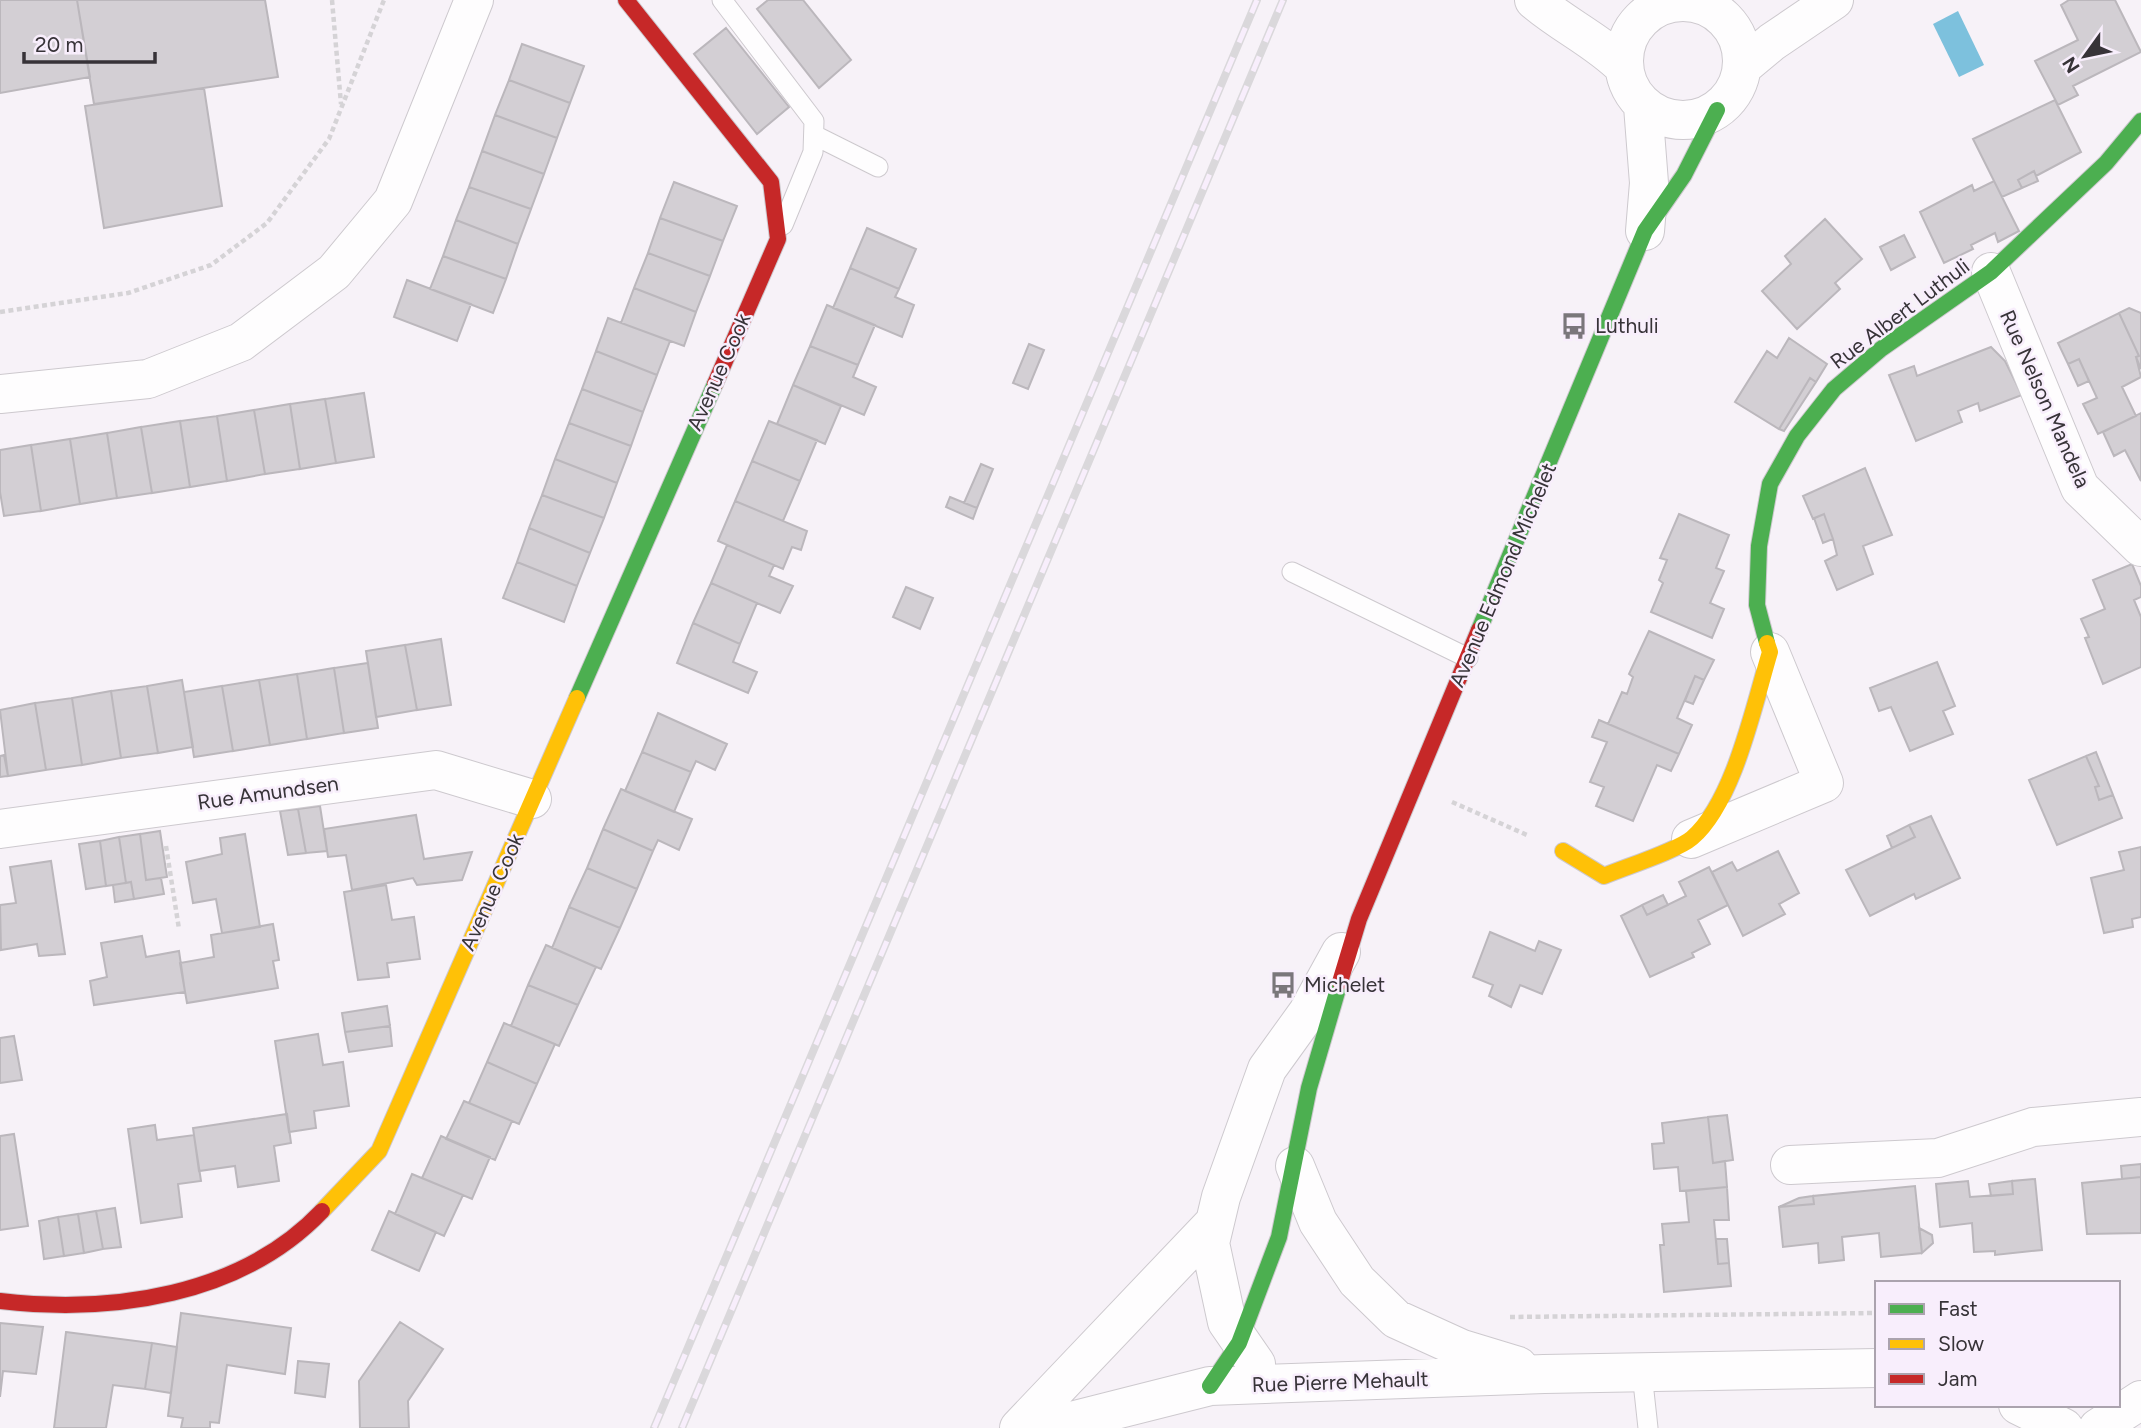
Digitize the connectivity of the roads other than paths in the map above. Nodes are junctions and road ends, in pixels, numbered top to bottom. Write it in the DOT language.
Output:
graph roads {
  1 [pos="474,0"];
  2 [pos="626,0"];
  3 [pos="722,0"];
  4 [pos="1534,0"];
  5 [pos="1834,0"];
  6 [pos="1690,1"];
  7 [pos="1623,67"];
  8 [pos="1742,67"];
  9 [pos="1643,106"];
  10 [pos="1717,110"];
  11 [pos="2141,121"];
  12 [pos="814,135"];
  13 [pos="878,167"];
  14 [pos="1645,231"];
  15 [pos="778,239"];
  16 [pos="1991,272"];
  17 [pos="0,394"];
  18 [pos="2141,547"];
  19 [pos="1292,572"];
  20 [pos="1770,652"];
  21 [pos="1468,658"];
  22 [pos="532,799"];
  23 [pos="0,829"];
  24 [pos="1690,839"];
  25 [pos="1563,851"];
  26 [pos="1359,919"];
  27 [pos="2141,1117"];
  28 [pos="1790,1165"];
  29 [pos="1295,1166"];
  30 [pos="1215,1222"];
  31 [pos="0,1300"];
  32 [pos="1239,1343"];
  33 [pos="1875,1368"];
  34 [pos="1642,1373"];
  35 [pos="1544,1374"];
  36 [pos="1272,1384"];
  37 [pos="1210,1386"];
  38 [pos="2141,1400"];
  39 [pos="2022,1407"];
  40 [pos="1019,1428"];
  41 [pos="1044,1428"];
  42 [pos="1648,1428"];
  43 [pos="2064,1428"];
  44 [pos="2098,1428"];
  1 -- 17 [label="street"];
  2 -- 15 [label="street"];
  3 -- 12 [label="lane"];
  4 -- 7 [label="street"];
  5 -- 8 [label="street"];
  6 -- 7 [label="street"];
  6 -- 8 [label="street"];
  7 -- 9 [label="street"];
  8 -- 10 [label="street"];
  9 -- 10 [label="street"];
  9 -- 14 [label="street, Avenue Edmond Michelet"];
  10 -- 14 [label="street, Avenue Edmond Michelet"];
  11 -- 16 [label="street, Rue Albert Luthuli"];
  12 -- 13 [label="lane"];
  12 -- 15 [label="lane, Avenue Cook"];
  14 -- 21 [label="street, Avenue Edmond Michelet"];
  15 -- 22 [label="street, Avenue Cook"];
  16 -- 18 [label="street, Rue Nelson Mandela"];
  16 -- 20 [label="street, Rue Albert Luthuli"];
  19 -- 21 [label="lane"];
  20 -- 24 [label="street"];
  20 -- 24 [label="street"];
  21 -- 26 [label="street, Avenue Edmond Michelet"];
  22 -- 23 [label="street, Rue Amundsen"];
  22 -- 31 [label="street, Avenue Cook"];
  24 -- 25 [label="street"];
  26 -- 29 [label="street, Avenue Edmond Michelet"];
  26 -- 30 [label="street"];
  27 -- 28 [label="street"];
  29 -- 32 [label="street, Avenue Edmond Michelet"];
  29 -- 35 [label="street"];
  30 -- 32 [label="street"];
  30 -- 40 [label="street"];
  32 -- 36 [label="street"];
  32 -- 37 [label="street, Avenue Edmond Michelet"];
  33 -- 34 [label="street, Rue Pierre Mehault"];
  34 -- 35 [label="street, Rue Pierre Mehault"];
  34 -- 42 [label="lane"];
  35 -- 36 [label="street, Rue Pierre Mehault"];
  36 -- 37 [label="street, Rue Pierre Mehault"];
  37 -- 41 [label="street, Rue Pierre Mehault"];
  38 -- 44 [label="street"];
  39 -- 43 [label="street"];
}
